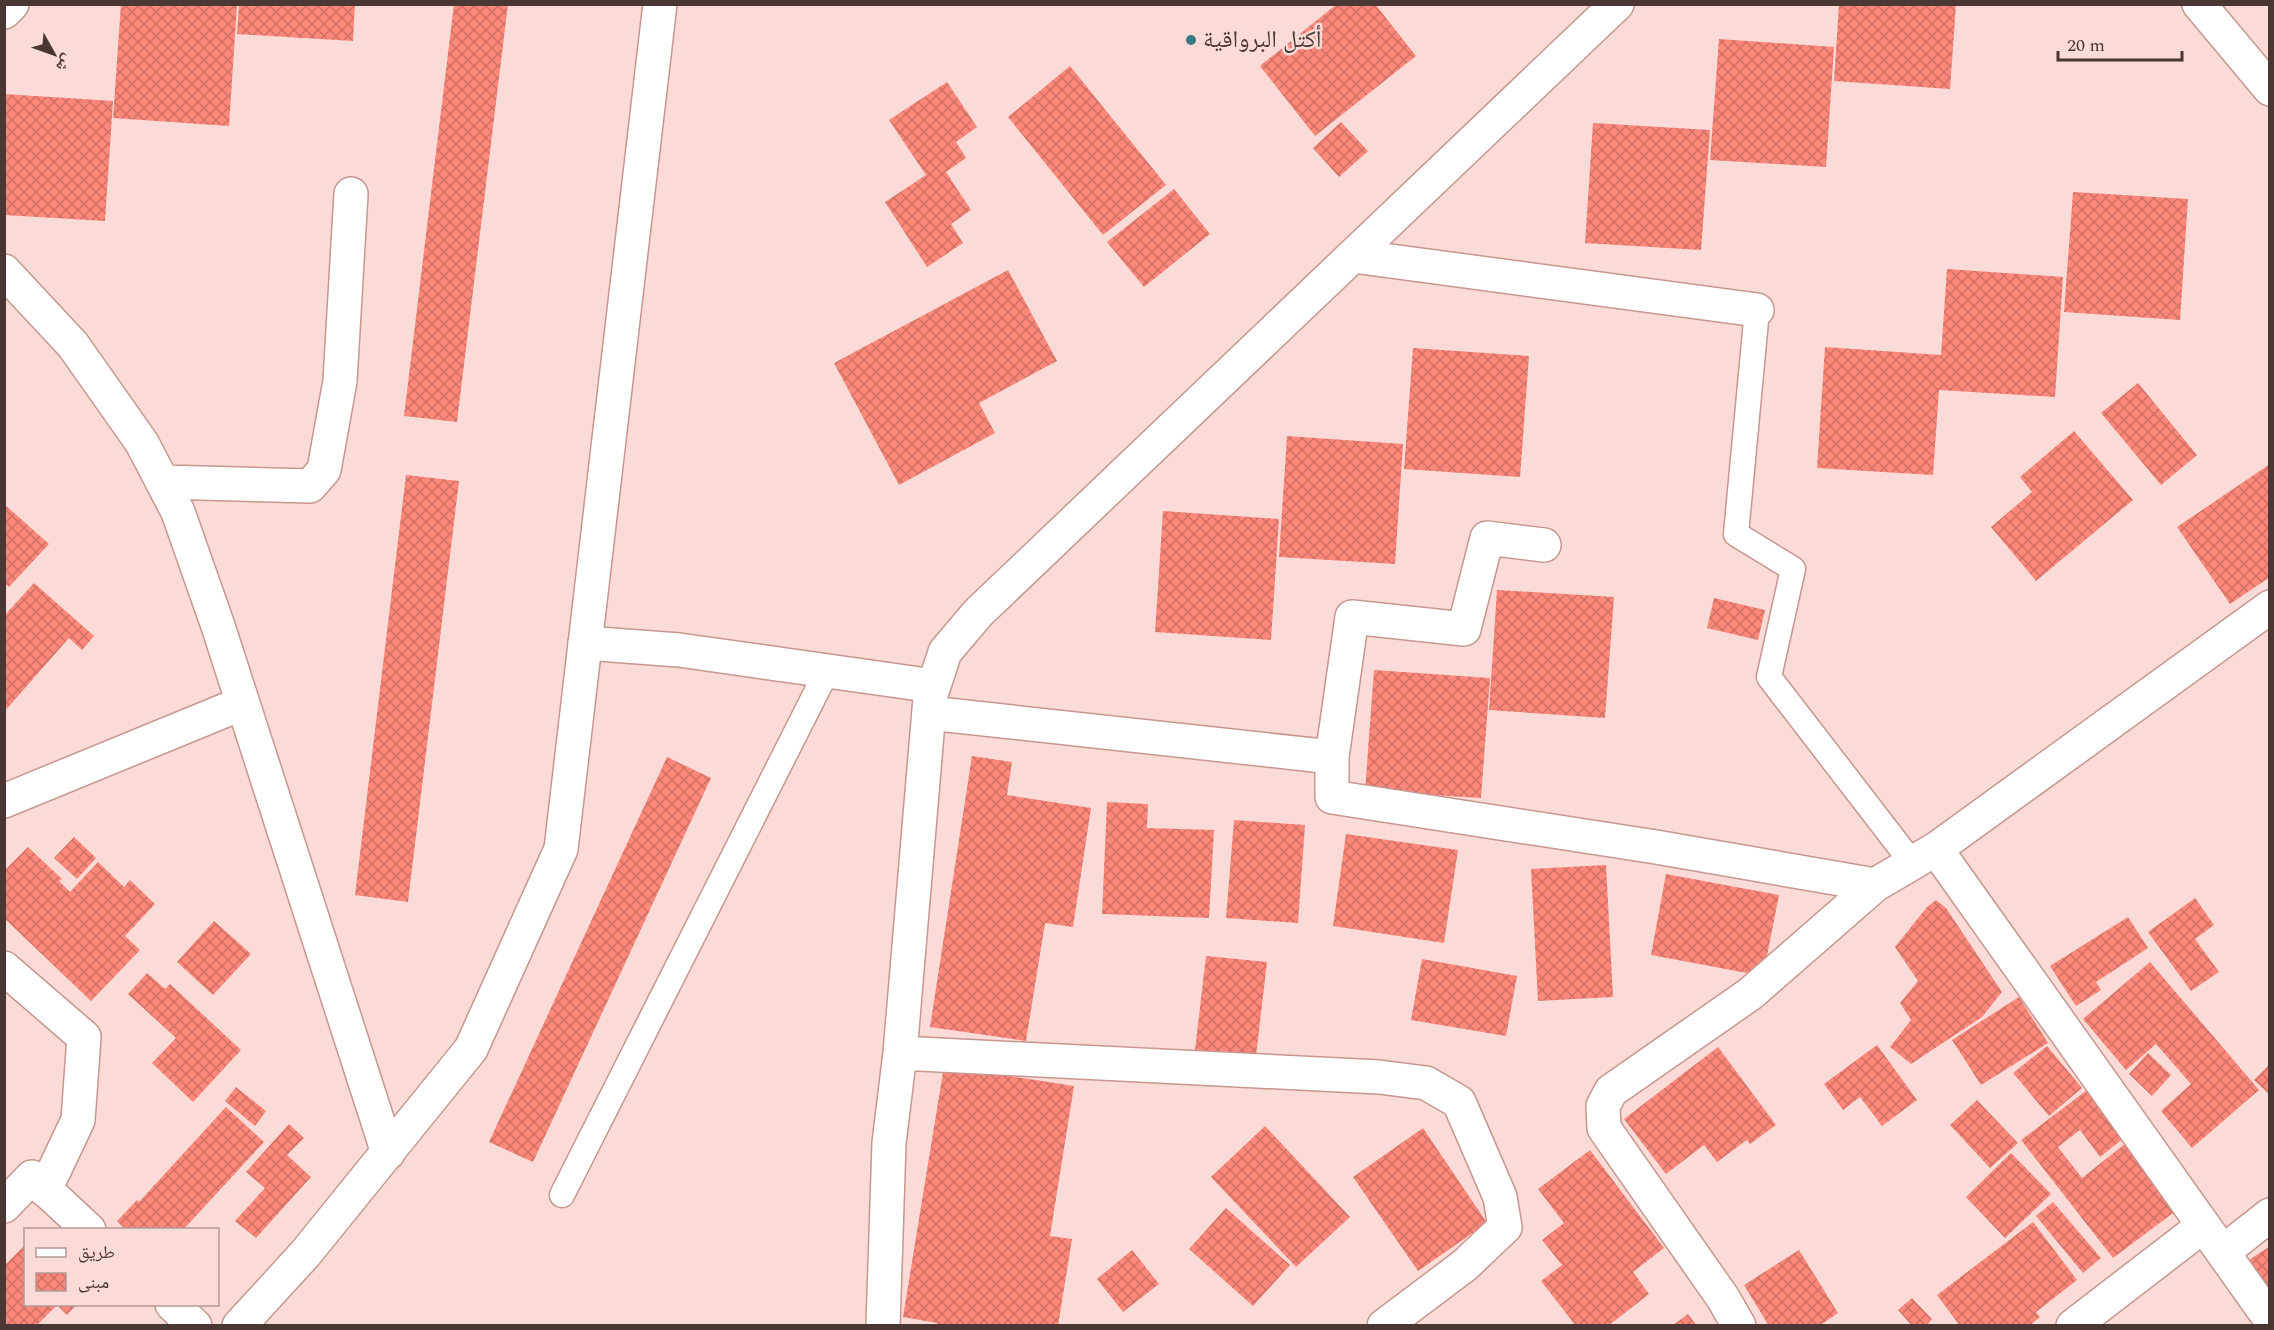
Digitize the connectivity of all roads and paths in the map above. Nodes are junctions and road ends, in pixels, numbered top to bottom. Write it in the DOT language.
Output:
graph roads {
  1 [pos="12,4"];
  2 [pos="660,4"];
  3 [pos="1617,4"];
  4 [pos="2199,4"];
  5 [pos="4,12"];
  6 [pos="2270,89"];
  7 [pos="351,194"];
  8 [pos="1353,256"];
  9 [pos="4,271"];
  10 [pos="1757,310"];
  11 [pos="163,482"];
  12 [pos="1544,545"];
  13 [pos="2270,607"];
  14 [pos="585,643"];
  15 [pos="827,671"];
  16 [pos="932,700"];
  17 [pos="243,703"];
  18 [pos="1332,758"];
  19 [pos="4,801"];
  20 [pos="1924,856"];
  21 [pos="1875,885"];
  22 [pos="4,968"];
  23 [pos="900,1053"];
  24 [pos="388,1153"];
  25 [pos="45,1190"];
  26 [pos="562,1195"];
  27 [pos="4,1206"];
  28 [pos="2270,1215"];
  29 [pos="2203,1226"];
  30 [pos="87,1228"];
  31 [pos="2223,1252"];
  32 [pos="173,1306"];
  33 [pos="2270,1319"];
  34 [pos="195,1326"];
  35 [pos="238,1326"];
  36 [pos="883,1326"];
  37 [pos="1384,1326"];
  38 [pos="1739,1326"];
  39 [pos="2073,1326"];
  1 -- 5 [label="street"];
  2 -- 14 [label="street"];
  3 -- 8 [label="street"];
  4 -- 6 [label="street"];
  7 -- 11 [label="street"];
  8 -- 10 [label="street"];
  8 -- 16 [label="street"];
  9 -- 11 [label="street"];
  10 -- 20 [label="lane"];
  11 -- 17 [label="street"];
  12 -- 18 [label="street"];
  13 -- 20 [label="street"];
  14 -- 15 [label="street"];
  14 -- 24 [label="street"];
  15 -- 16 [label="street"];
  15 -- 26 [label="lane"];
  16 -- 18 [label="street"];
  16 -- 23 [label="street"];
  17 -- 19 [label="street"];
  17 -- 24 [label="street"];
  18 -- 21 [label="street"];
  20 -- 21 [label="street"];
  20 -- 29 [label="street"];
  21 -- 38 [label="street"];
  22 -- 25 [label="street"];
  23 -- 36 [label="street"];
  23 -- 37 [label="street"];
  24 -- 35 [label="street"];
  25 -- 27 [label="street"];
  25 -- 30 [label="street"];
  28 -- 31 [label="street"];
  29 -- 31 [label="street"];
  29 -- 39 [label="street"];
  31 -- 33 [label="street"];
  32 -- 34 [label="street"];
}
